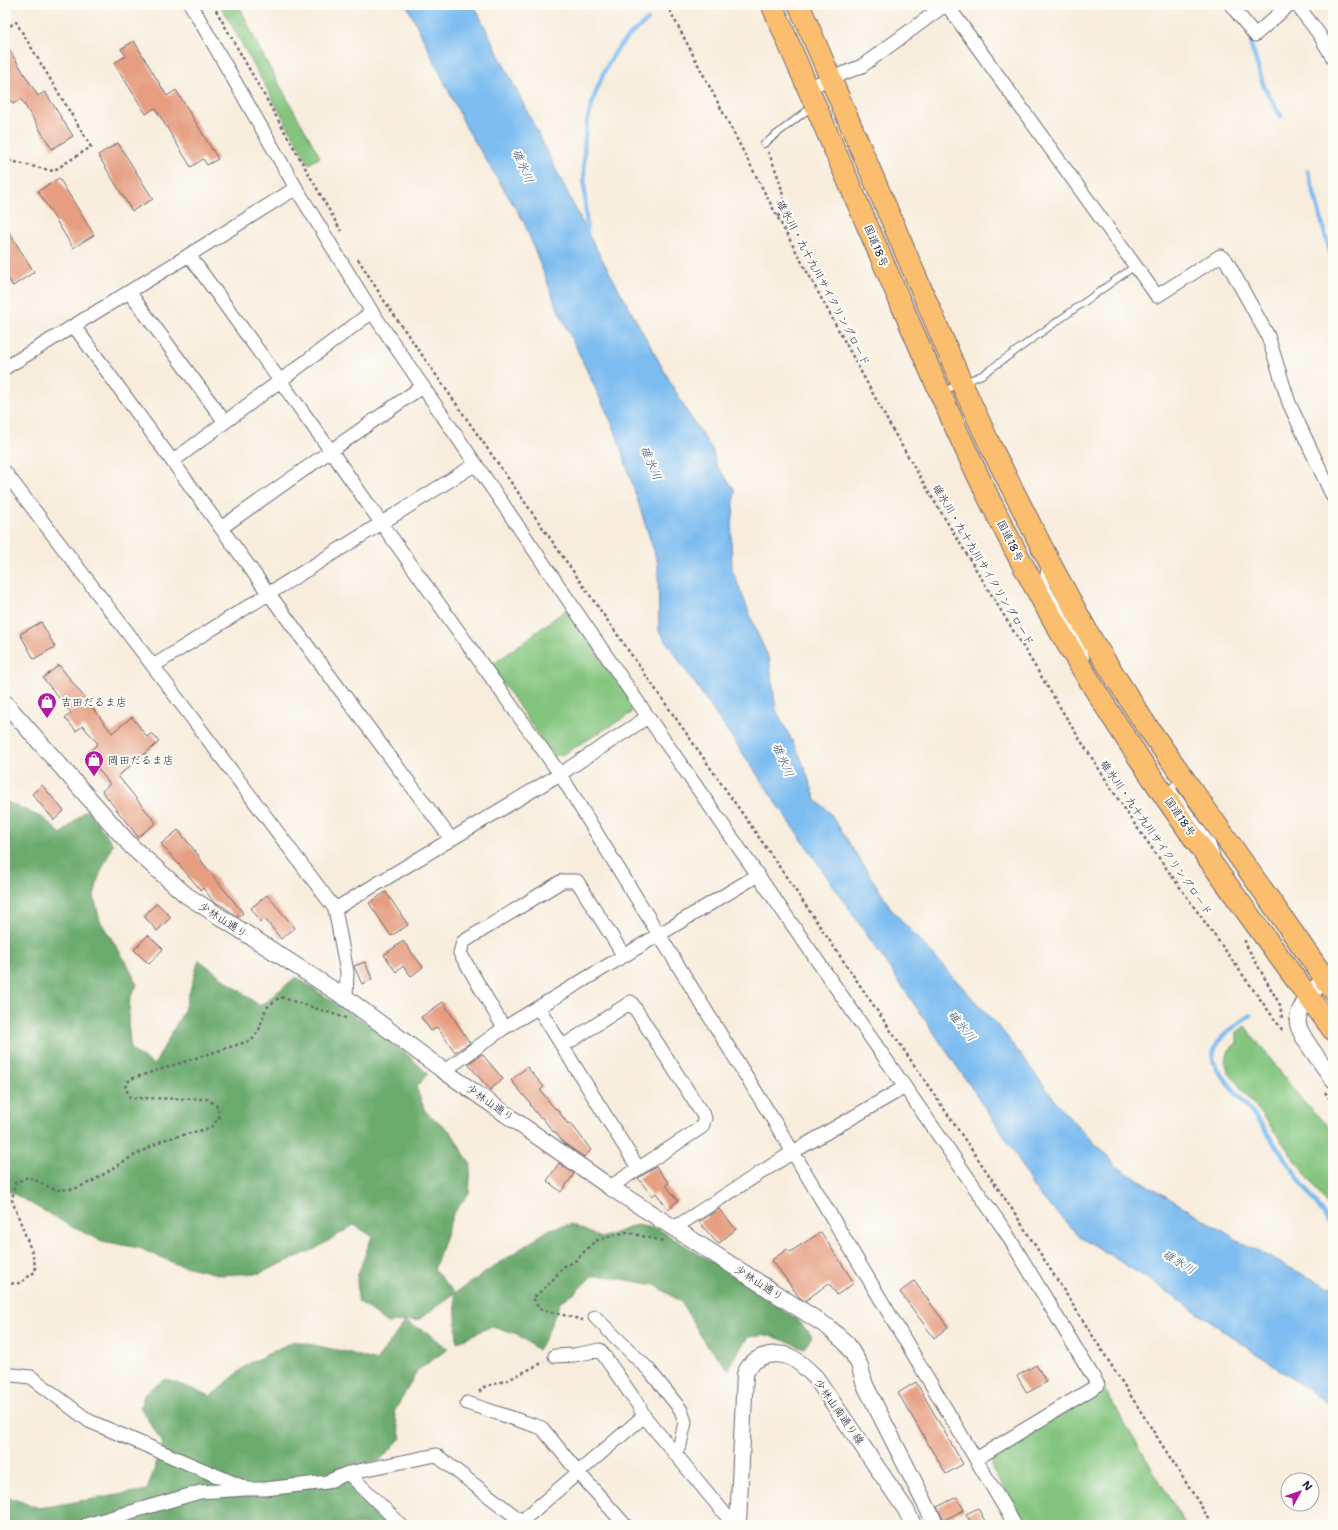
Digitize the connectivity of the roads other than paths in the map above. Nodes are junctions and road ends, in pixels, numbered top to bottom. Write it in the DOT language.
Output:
graph roads {
  1 [pos="191,5"];
  2 [pos="772,5"];
  3 [pos="799,5"];
  4 [pos="946,5"];
  5 [pos="1230,5"];
  6 [pos="1289,5"];
  7 [pos="1297,5"];
  8 [pos="1333,58"];
  9 [pos="831,78"];
  10 [pos="807,88"];
  11 [pos="816,107"];
  12 [pos="764,144"];
  13 [pos="296,188"];
  14 [pos="190,255"];
  15 [pos="1135,266"];
  16 [pos="129,292"];
  17 [pos="372,312"];
  18 [pos="74,326"];
  19 [pos="5,368"];
  20 [pos="280,382"];
  21 [pos="962,384"];
  22 [pos="423,386"];
  23 [pos="939,393"];
  24 [pos="225,422"];
  25 [pos="331,451"];
  26 [pos="173,461"];
  27 [pos="476,464"];
  28 [pos="5,472"];
  29 [pos="1333,497"];
  30 [pos="382,524"];
  31 [pos="220,528"];
  32 [pos="1052,567"];
  33 [pos="269,594"];
  34 [pos="153,666"];
  35 [pos="1096,689"];
  36 [pos="5,703"];
  37 [pos="648,717"];
  38 [pos="560,774"];
  39 [pos="1183,778"];
  40 [pos="452,839"];
  41 [pos="758,875"];
  42 [pos="1230,890"];
  43 [pos="335,909"];
  44 [pos="658,934"];
  45 [pos="624,956"];
  46 [pos="1330,980"];
  47 [pos="1309,997"];
  48 [pos="346,998"];
  49 [pos="538,1007"];
  50 [pos="504,1028"];
  51 [pos="1333,1030"];
  52 [pos="563,1046"];
  53 [pos="444,1071"];
  54 [pos="1329,1085"];
  55 [pos="905,1087"];
  56 [pos="793,1152"];
  57 [pos="638,1168"];
  58 [pos="610,1187"];
  59 [pos="674,1228"];
  60 [pos="591,1321"];
  61 [pos="555,1356"];
  62 [pos="5,1376"];
  63 [pos="467,1403"];
  64 [pos="644,1416"];
  65 [pos="674,1452"];
  66 [pos="976,1459"];
  67 [pos="578,1472"];
  68 [pos="348,1473"];
  69 [pos="246,1488"];
  70 [pos="519,1523"];
  71 [pos="86,1525"];
  72 [pos="401,1525"];
  73 [pos="625,1525"];
  74 [pos="734,1525"];
  75 [pos="738,1525"];
  76 [pos="913,1525"];
  77 [pos="936,1525"];
  78 [pos="1015,1525"];
  1 -- 13 [label="street"];
  2 -- 10 [label="highway, 国道18号"];
  3 -- 9 [label="highway"];
  4 -- 9 [label="street"];
  4 -- 15 [label="street"];
  5 -- 6 [label="street"];
  7 -- 8 [label="street"];
  9 -- 10 [label="street"];
  9 -- 21 [label="highway"];
  10 -- 11 [label="highway, 国道18号"];
  11 -- 12 [label="lane"];
  11 -- 23 [label="highway, 国道18号"];
  13 -- 14 [label="street"];
  13 -- 17 [label="street"];
  14 -- 16 [label="street"];
  14 -- 20 [label="street"];
  15 -- 21 [label="lane"];
  15 -- 29 [label="street"];
  16 -- 18 [label="street"];
  16 -- 24 [label="street"];
  17 -- 20 [label="street"];
  17 -- 22 [label="street"];
  18 -- 19 [label="street"];
  18 -- 26 [label="street"];
  20 -- 24 [label="street"];
  20 -- 25 [label="street"];
  21 -- 23 [label="lane"];
  21 -- 32 [label="highway"];
  22 -- 25 [label="street"];
  22 -- 27 [label="street"];
  23 -- 35 [label="highway, 国道18号"];
  24 -- 26 [label="street"];
  25 -- 30 [label="street"];
  25 -- 31 [label="street"];
  26 -- 31 [label="street"];
  27 -- 30 [label="street"];
  27 -- 37 [label="street"];
  28 -- 34 [label="street"];
  30 -- 33 [label="street"];
  30 -- 38 [label="street"];
  31 -- 33 [label="street"];
  32 -- 35 [label="lane"];
  32 -- 39 [label="highway"];
  33 -- 34 [label="street"];
  33 -- 40 [label="street"];
  34 -- 43 [label="street"];
  35 -- 42 [label="highway, 国道18号"];
  36 -- 48 [label="street, 少林山通り"];
  37 -- 38 [label="street"];
  37 -- 41 [label="street"];
  38 -- 40 [label="street"];
  38 -- 44 [label="street"];
  39 -- 42 [label="lane"];
  39 -- 46 [label="highway"];
  40 -- 43 [label="street"];
  41 -- 44 [label="street"];
  41 -- 55 [label="street"];
  42 -- 47 [label="highway, 国道18号"];
  43 -- 48 [label="street"];
  44 -- 45 [label="street"];
  44 -- 56 [label="street"];
  45 -- 49 [label="street"];
  45 -- 50 [label="street"];
  46 -- 47 [label="street"];
  47 -- 51 [label="highway, 国道18号"];
  47 -- 54 [label="street"];
  48 -- 53 [label="street, 少林山通り"];
  49 -- 50 [label="street"];
  49 -- 52 [label="street"];
  50 -- 53 [label="street"];
  52 -- 57 [label="street"];
  52 -- 57 [label="street"];
  53 -- 58 [label="street, 少林山通り"];
  55 -- 56 [label="street"];
  55 -- 66 [label="street"];
  56 -- 59 [label="street"];
  56 -- 66 [label="street"];
  57 -- 58 [label="street"];
  58 -- 59 [label="street, 少林山通り"];
  59 -- 77 [label="street, 少林山通り"];
  60 -- 65 [label="street"];
  61 -- 64 [label="street"];
  62 -- 69 [label="street"];
  63 -- 67 [label="street"];
  64 -- 65 [label="street"];
  64 -- 67 [label="street"];
  65 -- 74 [label="street"];
  66 -- 78 [label="street"];
  67 -- 70 [label="street"];
  67 -- 73 [label="street"];
  68 -- 69 [label="street"];
  68 -- 70 [label="street"];
  68 -- 72 [label="street"];
  69 -- 71 [label="street"];
  75 -- 76 [label="street, 少林山南通り線"];
}
